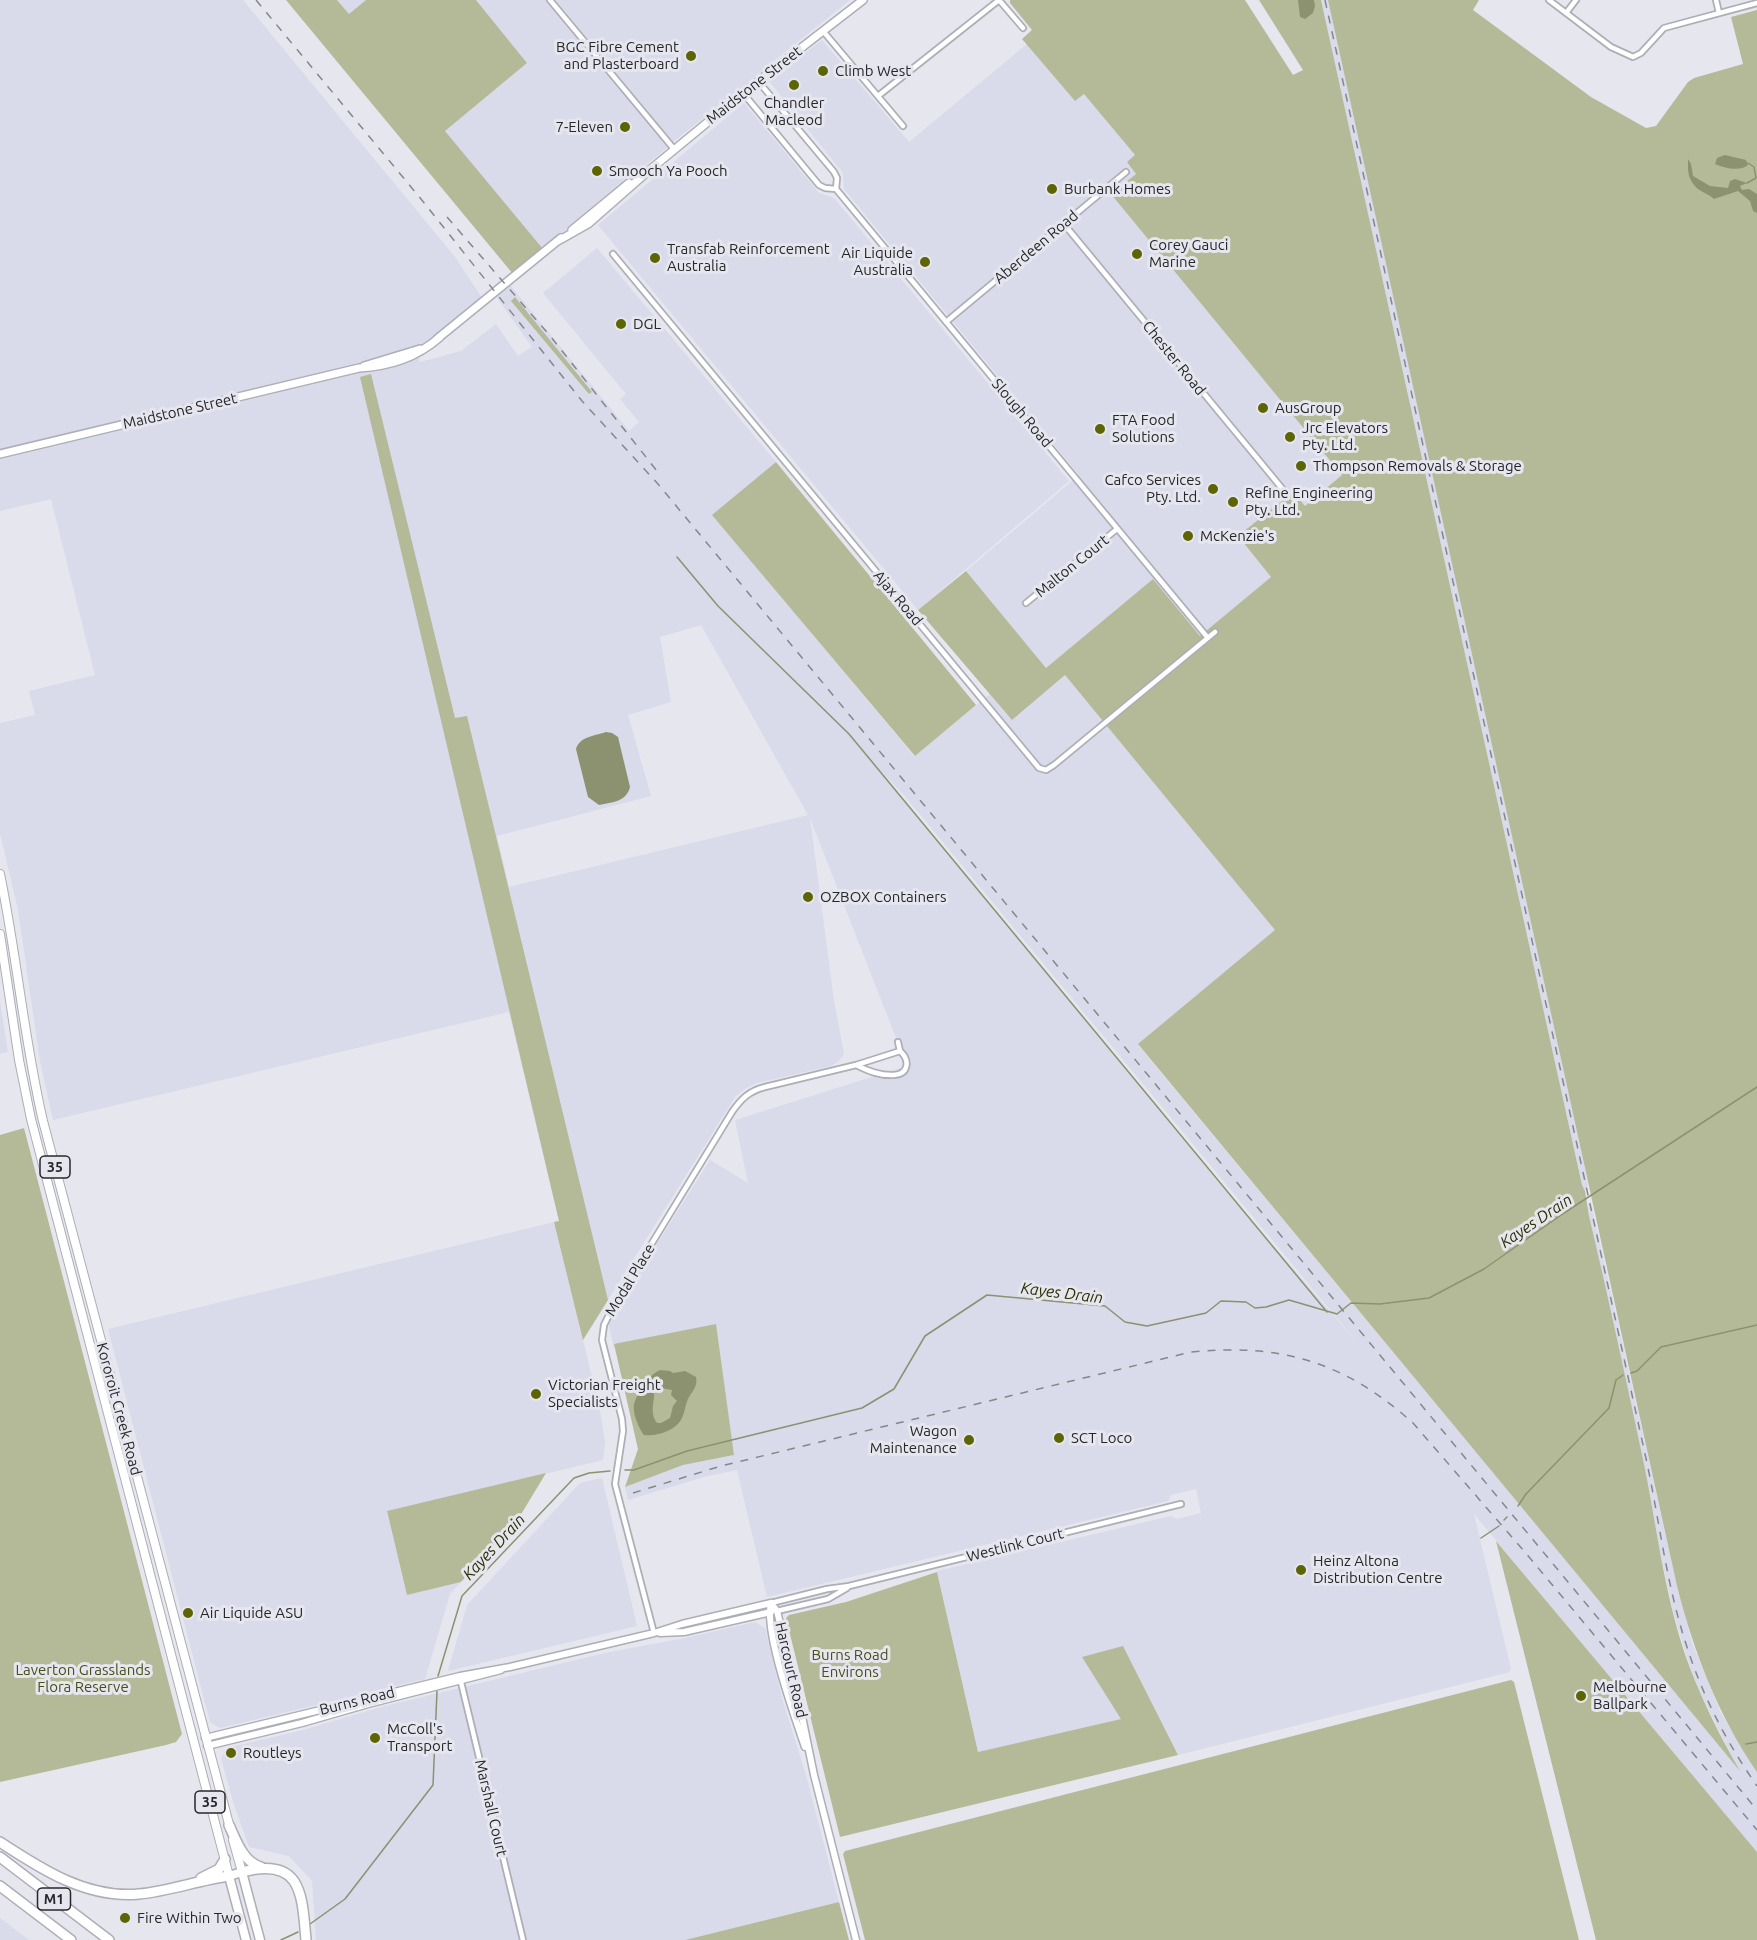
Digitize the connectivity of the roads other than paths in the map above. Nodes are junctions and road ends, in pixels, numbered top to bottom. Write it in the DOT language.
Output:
graph roads {
  1 [pos="550,0"];
  2 [pos="863,0"];
  3 [pos="999,0"];
  4 [pos="1550,0"];
  5 [pos="1576,0"];
  6 [pos="1716,0"];
  7 [pos="1757,3"];
  8 [pos="1566,13"];
  9 [pos="1719,13"];
  10 [pos="1023,28"];
  11 [pos="823,31"];
  12 [pos="758,81"];
  13 [pos="743,93"];
  14 [pos="878,96"];
  15 [pos="903,126"];
  16 [pos="674,149"];
  17 [pos="1126,172"];
  18 [pos="836,189"];
  19 [pos="1064,224"];
  20 [pos="613,254"];
  21 [pos="946,322"];
  22 [pos="0,454"];
  23 [pos="1285,492"];
  24 [pos="1117,529"];
  25 [pos="1026,603"];
  26 [pos="1215,632"];
  27 [pos="1208,638"];
  28 [pos="0,874"];
  29 [pos="0,934"];
  30 [pos="898,1042"];
  31 [pos="900,1051"];
  32 [pos="856,1065"];
  33 [pos="46,1134"];
  34 [pos="35,1137"];
  35 [pos="131,1456"];
  36 [pos="120,1459"];
  37 [pos="1181,1504"];
  38 [pos="161,1571"];
  39 [pos="150,1574"];
  40 [pos="849,1586"];
  41 [pos="771,1602"];
  42 [pos="777,1611"];
  43 [pos="768,1612"];
  44 [pos="654,1634"];
  45 [pos="460,1679"];
  46 [pos="347,1706"];
  47 [pos="243,1729"];
  48 [pos="241,1738"];
  49 [pos="206,1742"];
  50 [pos="195,1745"];
  51 [pos="814,1776"];
  52 [pos="229,1825"];
  53 [pos="0,1842"];
  54 [pos="0,1857"];
  55 [pos="225,1859"];
  56 [pos="261,1868"];
  57 [pos="242,1872"];
  58 [pos="230,1876"];
  59 [pos="185,1886"];
  60 [pos="0,1887"];
  61 [pos="67,1940"];
  62 [pos="71,1940"];
  63 [pos="109,1940"];
  64 [pos="246,1940"];
  65 [pos="260,1940"];
  66 [pos="306,1940"];
  67 [pos="523,1940"];
  68 [pos="856,1940"];
  1 -- 16 [label="street"];
  2 -- 11 [label="main road, Maidstone Street"];
  3 -- 10 [label="street"];
  3 -- 14 [label="street"];
  4 -- 8 [label="street"];
  5 -- 8 [label="street"];
  6 -- 9 [label="street"];
  7 -- 9 [label="street"];
  8 -- 9 [label="street"];
  11 -- 12 [label="main road, Maidstone Street"];
  11 -- 14 [label="street"];
  12 -- 13 [label="main road, Maidstone Street"];
  12 -- 18 [label="street, Slough Road"];
  13 -- 16 [label="main road, Maidstone Street"];
  13 -- 18 [label="street, Slough Road"];
  14 -- 15 [label="street"];
  16 -- 22 [label="main road, Maidstone Street"];
  17 -- 19 [label="street, Aberdeen Road"];
  18 -- 21 [label="street, Slough Road"];
  19 -- 21 [label="street, Aberdeen Road"];
  19 -- 23 [label="street, Chester Road"];
  20 -- 27 [label="street, Ajax Road"];
  21 -- 24 [label="street, Slough Road"];
  24 -- 25 [label="street, Malton Court"];
  24 -- 27 [label="street, Slough Road"];
  26 -- 27 [label="street, Ajax Road"];
  28 -- 33 [label="main road, Kororoit Creek Road / 35"];
  29 -- 34 [label="main road, Kororoit Creek Road / 35"];
  30 -- 31 [label="street"];
  31 -- 32 [label="street, Modal Place"];
  31 -- 32 [label="street"];
  32 -- 44 [label="street, Modal Place"];
  33 -- 34 [label="main road"];
  33 -- 35 [label="main road, Kororoit Creek Road / 35"];
  34 -- 36 [label="main road, Kororoit Creek Road / 35"];
  35 -- 36 [label="main road"];
  35 -- 38 [label="main road, Kororoit Creek Road / 35"];
  36 -- 39 [label="main road, Kororoit Creek Road / 35"];
  37 -- 40 [label="street, Westlink Court"];
  38 -- 39 [label="main road"];
  38 -- 49 [label="main road, Kororoit Creek Road / 35"];
  39 -- 50 [label="main road, Kororoit Creek Road / 35"];
  40 -- 41 [label="street, Westlink Court"];
  40 -- 42 [label="street, Westlink Court"];
  41 -- 42 [label="street, Harcourt Road"];
  41 -- 43 [label="street, Harcourt Road"];
  41 -- 44 [label="street, Burns Road"];
  42 -- 43 [label="street, Burns Road"];
  42 -- 51 [label="street, Harcourt Road"];
  43 -- 44 [label="street, Burns Road"];
  43 -- 51 [label="street, Harcourt Road"];
  44 -- 45 [label="street, Burns Road"];
  45 -- 46 [label="street, Burns Road"];
  45 -- 67 [label="street, Marshall Court"];
  46 -- 47 [label="street, Burns Road"];
  46 -- 48 [label="street, Burns Road"];
  47 -- 48 [label="street"];
  47 -- 49 [label="street, Burns Road"];
  48 -- 49 [label="street, Burns Road"];
  49 -- 50 [label="main road"];
  49 -- 52 [label="main road, Kororoit Creek Road / 35"];
  50 -- 55 [label="main road, Kororoit Creek Road / 35"];
  51 -- 68 [label="street, Harcourt Road"];
  52 -- 56 [label="highway"];
  52 -- 57 [label="main road, Kororoit Creek Road / 35"];
  53 -- 59 [label="highway"];
  54 -- 63 [label="highway, M1"];
  55 -- 58 [label="main road, Kororoit Creek Road / 35"];
  55 -- 59 [label="highway"];
  56 -- 57 [label="highway"];
  56 -- 66 [label="highway"];
  57 -- 58 [label="highway"];
  57 -- 65 [label="highway, Kororoit Creek Road / 35"];
  58 -- 59 [label="highway"];
  58 -- 64 [label="highway, Kororoit Creek Road / 35"];
  60 -- 61 [label="highway"];
  60 -- 62 [label="highway, M1"];
}
